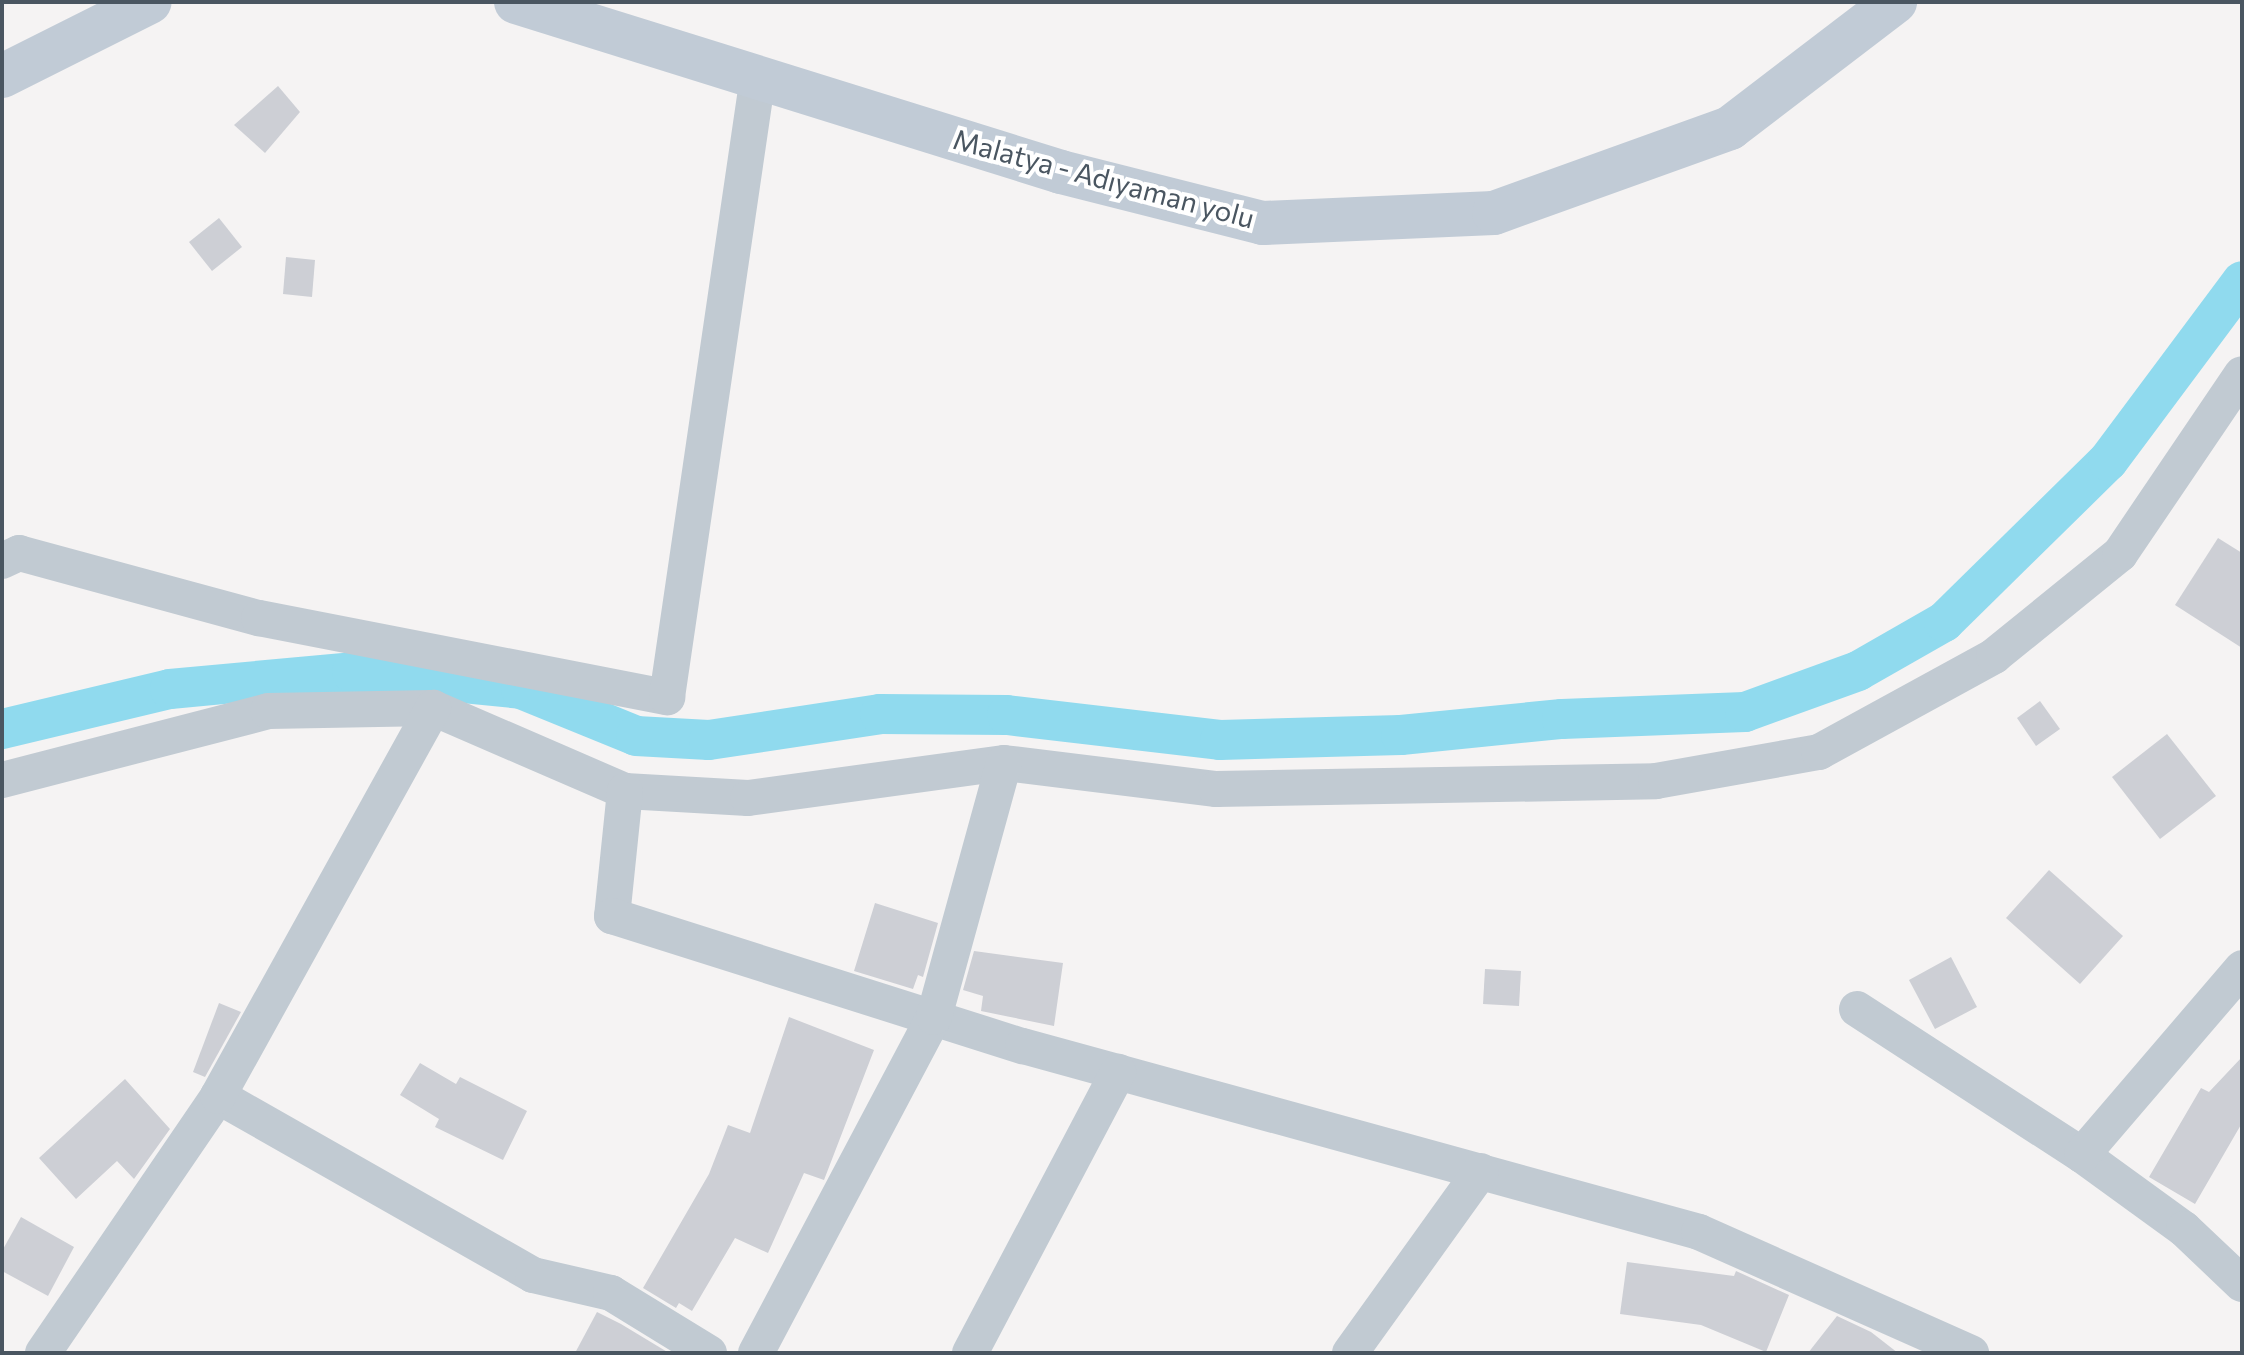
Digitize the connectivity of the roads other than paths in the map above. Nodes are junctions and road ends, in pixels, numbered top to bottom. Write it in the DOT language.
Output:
graph roads {
  1 [pos="150,2"];
  2 [pos="516,2"];
  3 [pos="1895,2"];
  4 [pos="2,76"];
  5 [pos="758,76"];
  6 [pos="2242,374"];
  7 [pos="2,561"];
  8 [pos="433,708"];
  9 [pos="1004,763"];
  10 [pos="2,780"];
  11 [pos="625,791"];
  12 [pos="2242,968"];
  13 [pos="1857,1009"];
  14 [pos="934,1017"];
  15 [pos="1118,1072"];
  16 [pos="218,1096"];
  17 [pos="2082,1155"];
  18 [pos="1481,1171"];
  19 [pos="2242,1284"];
  20 [pos="43,1353"];
  21 [pos="709,1353"];
  22 [pos="756,1353"];
  23 [pos="970,1353"];
  24 [pos="1350,1353"];
  25 [pos="1971,1353"];
  1 -- 4 [label="main road"];
  2 -- 5 [label="main road, Malatya - Adıyaman yolu"];
  3 -- 5 [label="main road, Malatya - Adıyaman yolu"];
  5 -- 7 [label="street"];
  6 -- 9 [label="street"];
  8 -- 10 [label="street"];
  8 -- 11 [label="street"];
  8 -- 16 [label="street"];
  9 -- 11 [label="street"];
  9 -- 14 [label="street"];
  11 -- 14 [label="street"];
  12 -- 17 [label="street"];
  13 -- 17 [label="street"];
  14 -- 15 [label="street"];
  14 -- 22 [label="street"];
  15 -- 18 [label="street"];
  15 -- 23 [label="street"];
  16 -- 20 [label="street"];
  16 -- 21 [label="street"];
  17 -- 19 [label="street"];
  18 -- 24 [label="street"];
  18 -- 25 [label="street"];
}
